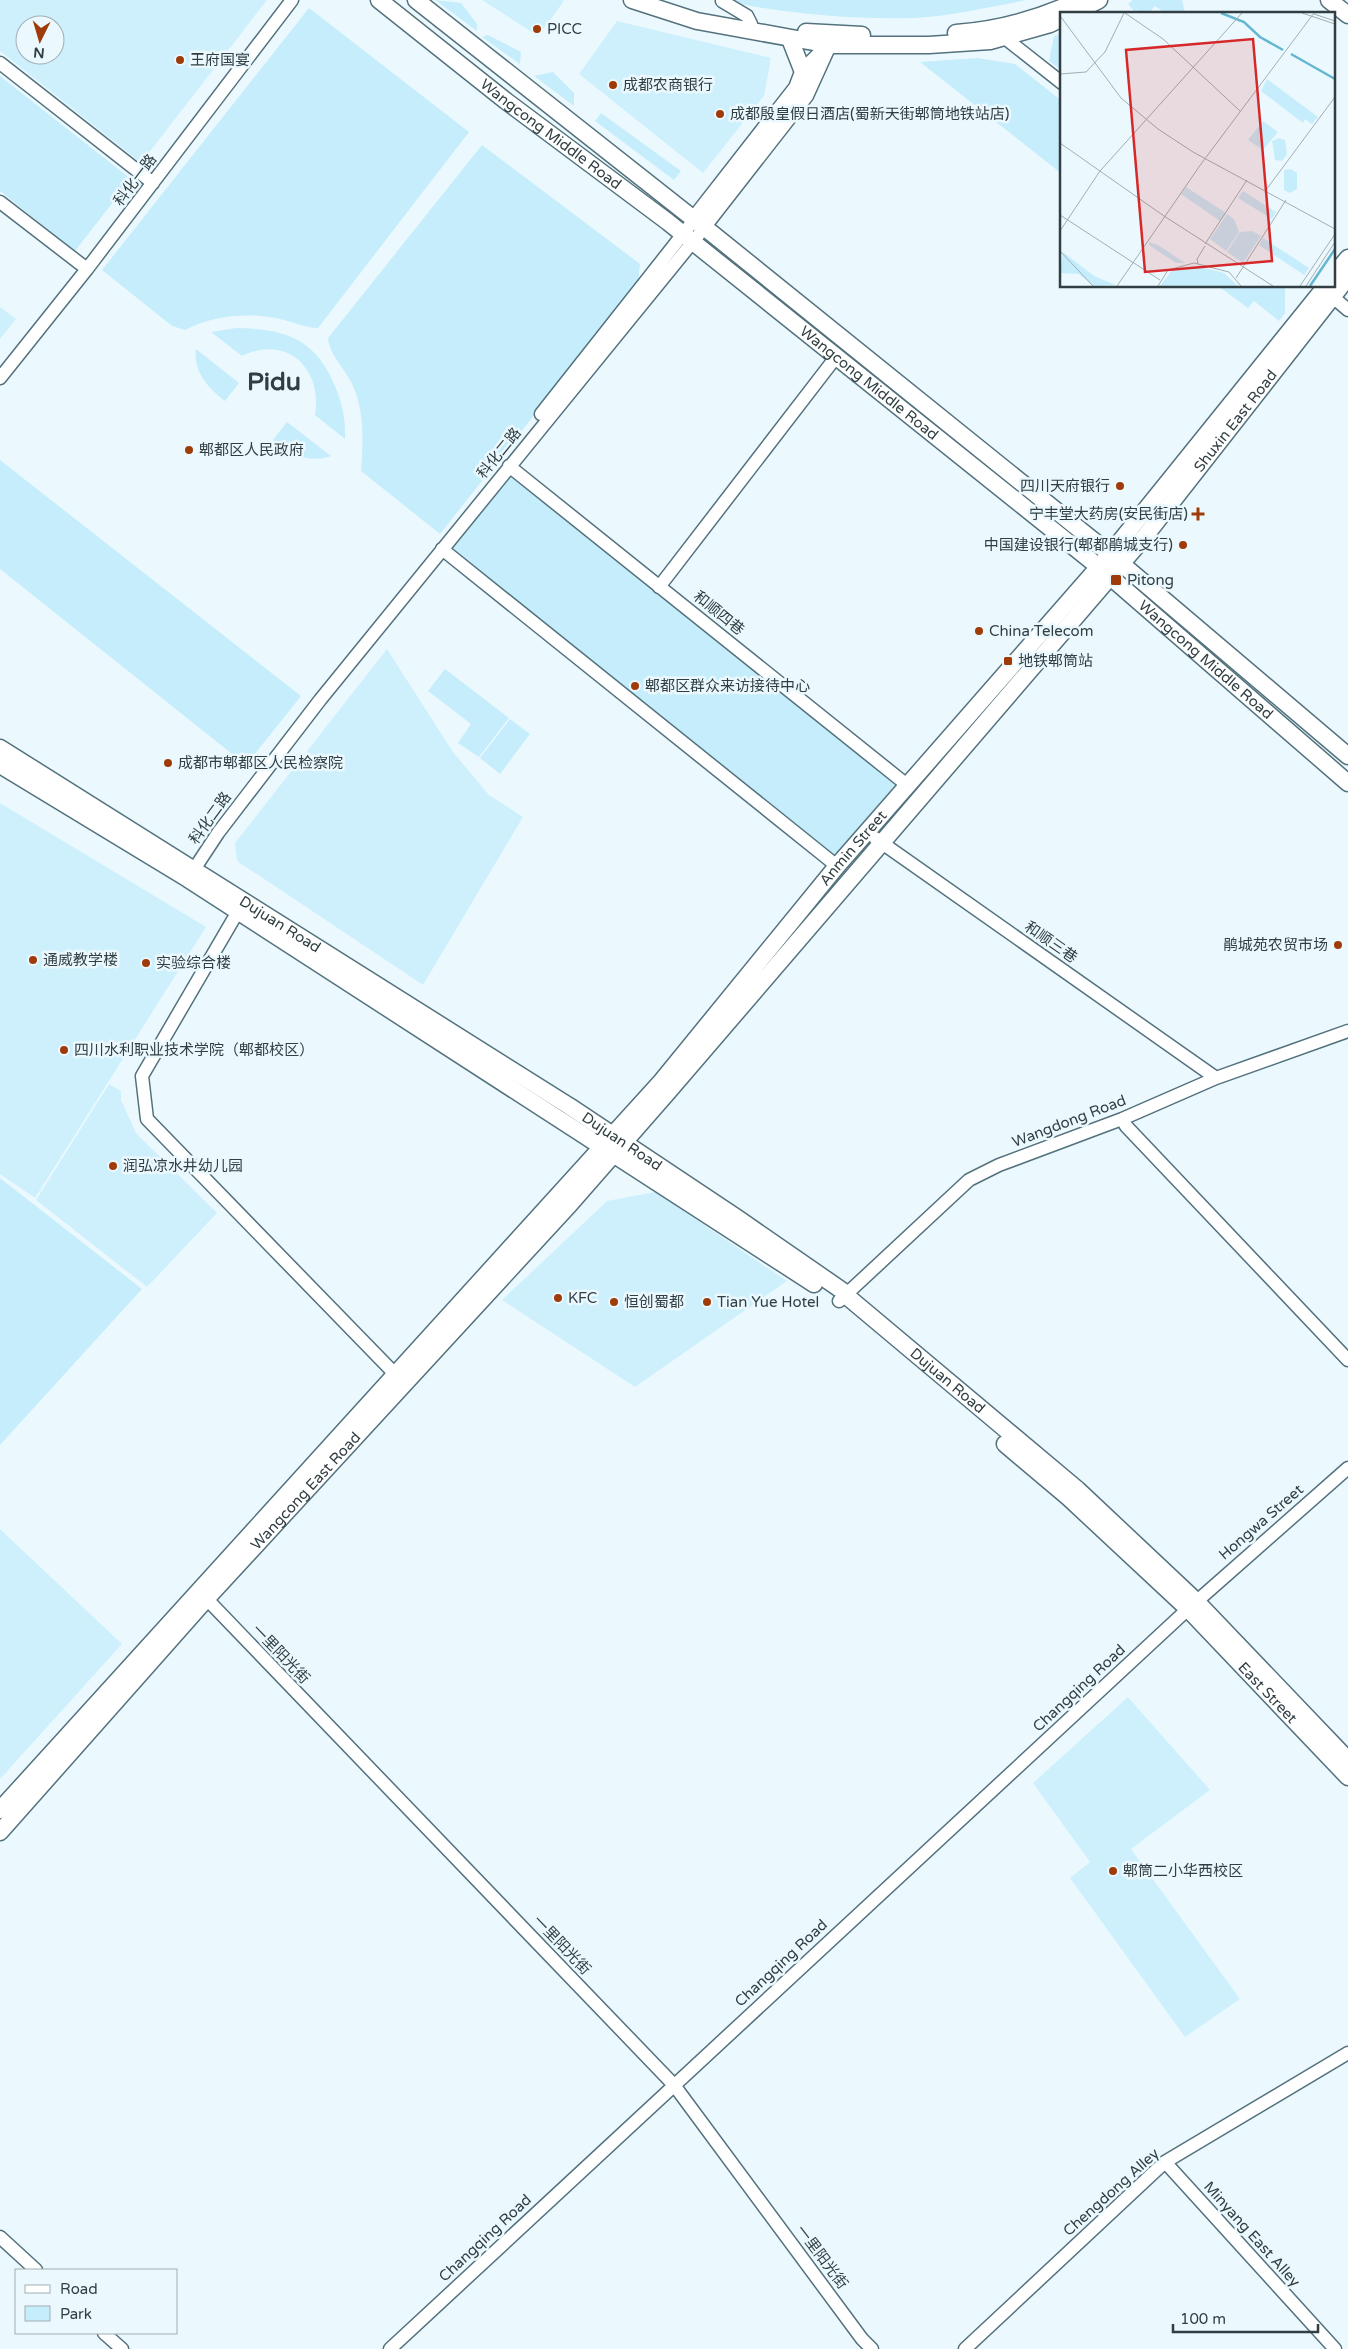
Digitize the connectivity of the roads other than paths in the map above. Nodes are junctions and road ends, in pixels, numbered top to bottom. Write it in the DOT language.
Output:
graph roads {
  1 [pos="292,0"];
  2 [pos="379,0"];
  3 [pos="416,0"];
  4 [pos="632,0"];
  5 [pos="656,0"];
  6 [pos="1078,0"];
  7 [pos="1099,0"];
  8 [pos="1329,0"];
  9 [pos="722,1"];
  10 [pos="1075,12"];
  11 [pos="1348,15"];
  12 [pos="1060,19"];
  13 [pos="751,24"];
  14 [pos="809,32"];
  15 [pos="877,36"];
  16 [pos="1005,38"];
  17 [pos="790,39"];
  18 [pos="830,45"];
  19 [pos="0,62"];
  20 [pos="802,72"];
  21 [pos="1060,81"];
  22 [pos="154,183"];
  23 [pos="0,202"];
  24 [pos="699,224"];
  25 [pos="687,238"];
  26 [pos="1348,258"];
  27 [pos="88,269"];
  28 [pos="1336,273"];
  29 [pos="1348,277"];
  30 [pos="1336,284"];
  31 [pos="1325,290"];
  32 [pos="1348,310"];
  33 [pos="836,357"];
  34 [pos="0,378"];
  35 [pos="509,466"];
  36 [pos="442,549"];
  37 [pos="1116,559"];
  38 [pos="1105,571"];
  39 [pos="659,587"];
  40 [pos="1,754"];
  41 [pos="1348,756"];
  42 [pos="1348,783"];
  43 [pos="907,785"];
  44 [pos="867,832"];
  45 [pos="881,843"];
  46 [pos="837,866"];
  47 [pos="190,871"];
  48 [pos="237,913"];
  49 [pos="1348,1031"];
  50 [pos="1216,1078"];
  51 [pos="1122,1119"];
  52 [pos="614,1145"];
  53 [pos="843,1298"];
  54 [pos="1348,1360"];
  55 [pos="395,1374"];
  56 [pos="1348,1468"];
  57 [pos="202,1595"];
  58 [pos="1192,1605"];
  59 [pos="1348,1760"];
  60 [pos="1348,1777"];
  61 [pos="0,1810"];
  62 [pos="0,1832"];
  63 [pos="1348,2053"];
  64 [pos="674,2085"];
  65 [pos="1165,2162"];
  66 [pos="0,2238"];
  67 [pos="35,2269"];
  68 [pos="105,2334"];
  69 [pos="122,2349"];
  70 [pos="390,2349"];
  71 [pos="872,2349"];
  72 [pos="965,2349"];
  73 [pos="1335,2349"];
  1 -- 22 [label="street, 科化一路"];
  2 -- 25 [label="main road, Wangcong Middle Road"];
  3 -- 24 [label="main road, Wangcong Middle Road"];
  4 -- 17 [label="main road"];
  5 -- 13 [label="main road"];
  6 -- 15 [label="main road"];
  7 -- 10 [label="main road"];
  8 -- 11 [label="main road"];
  9 -- 13 [label="street"];
  12 -- 16 [label="main road"];
  13 -- 14 [label="main road"];
  14 -- 15 [label="main road"];
  14 -- 18 [label="main road"];
  15 -- 18 [label="main road"];
  16 -- 18 [label="main road"];
  16 -- 21 [label="street"];
  17 -- 18 [label="main road"];
  17 -- 20 [label="main road"];
  18 -- 20 [label="main road"];
  18 -- 24 [label="street, 科化二路"];
  19 -- 22 [label="street"];
  20 -- 24 [label="main road"];
  22 -- 27 [label="street, 科化一路"];
  23 -- 27 [label="street"];
  24 -- 25 [label="street, 科化二路"];
  24 -- 37 [label="main road, Wangcong Middle Road"];
  25 -- 33 [label="main road, Wangcong Middle Road"];
  25 -- 35 [label="street, 科化二路"];
  25 -- 47 [label="street"];
  26 -- 28 [label="main road"];
  27 -- 34 [label="street, 科化一路"];
  29 -- 30 [label="main road, Shuxin East Road"];
  31 -- 32 [label="street"];
  31 -- 37 [label="main road, Shuxin East Road"];
  33 -- 38 [label="main road, Wangcong Middle Road"];
  33 -- 39 [label="street"];
  35 -- 36 [label="street, 科化二路"];
  35 -- 39 [label="street, 和顺四巷"];
  36 -- 46 [label="street"];
  36 -- 47 [label="street, 科化二路"];
  37 -- 38 [label="main road, Anmin Street"];
  37 -- 41 [label="main road, Wangcong Middle Road"];
  38 -- 42 [label="main road, Wangcong Middle Road"];
  38 -- 43 [label="main road, Anmin Street"];
  38 -- 45 [label="main road, Anmin Street"];
  39 -- 43 [label="street, 和顺四巷"];
  40 -- 47 [label="main road, Dujuan Road"];
  43 -- 44 [label="main road, Anmin Street"];
  44 -- 45 [label="street, 和顺三巷"];
  44 -- 46 [label="main road, Anmin Street"];
  45 -- 50 [label="street, 和顺三巷"];
  45 -- 52 [label="main road, Anmin Street"];
  46 -- 52 [label="main road, Anmin Street"];
  47 -- 48 [label="main road, Dujuan Road"];
  47 -- 52 [label="main road, Dujuan Road"];
  48 -- 52 [label="main road, Dujuan Road"];
  48 -- 55 [label="street"];
  49 -- 50 [label="street, Wangdong Road"];
  50 -- 51 [label="street, Wangdong Road"];
  51 -- 53 [label="street, Wangdong Road"];
  51 -- 54 [label="street"];
  52 -- 53 [label="main road, Dujuan Road"];
  52 -- 55 [label="main road, Wangcong East Road"];
  52 -- 57 [label="main road, Wangcong East Road"];
  53 -- 58 [label="main road, Dujuan Road"];
  55 -- 57 [label="main road, Wangcong East Road"];
  56 -- 58 [label="street, Hongwa Street"];
  57 -- 61 [label="main road, Wangcong East Road"];
  57 -- 62 [label="main road, Wangcong East Road"];
  57 -- 64 [label="street, 一里阳光街"];
  58 -- 59 [label="main road, East Street"];
  58 -- 60 [label="main road, East Street"];
  58 -- 64 [label="street, Changqing Road"];
  63 -- 65 [label="street, Chengdong Alley"];
  64 -- 70 [label="street, Changqing Road"];
  64 -- 71 [label="street, 一里阳光街"];
  65 -- 72 [label="street, Chengdong Alley"];
  65 -- 73 [label="street, Minyang East Alley"];
  66 -- 67 [label="street"];
  68 -- 69 [label="street"];
}
